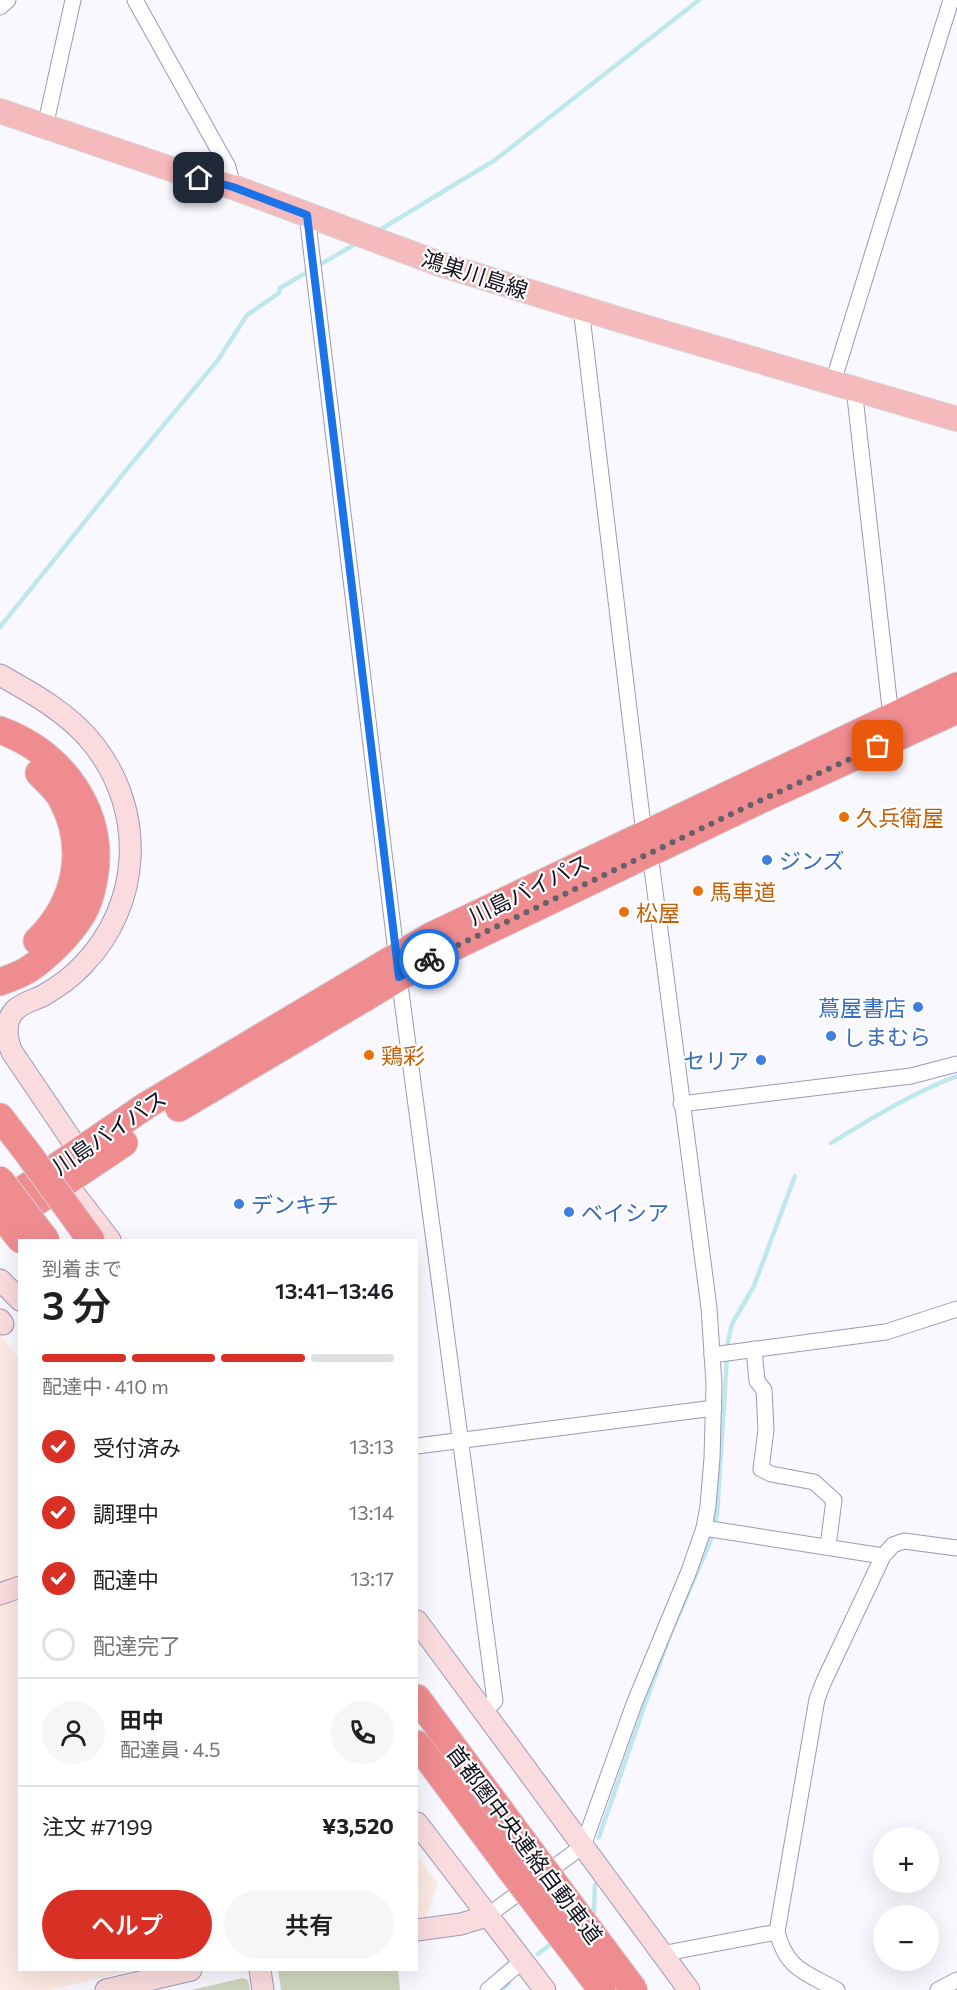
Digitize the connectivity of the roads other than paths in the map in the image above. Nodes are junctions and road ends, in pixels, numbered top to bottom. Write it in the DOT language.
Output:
graph roads {
  1 [pos="8,0"];
  2 [pos="73,0"];
  3 [pos="135,0"];
  4 [pos="951,0"];
  5 [pos="0,7"];
  6 [pos="0,111"];
  7 [pos="45,127"];
  8 [pos="233,187"];
  9 [pos="307,215"];
  10 [pos="581,308"];
  11 [pos="844,385"];
  12 [pos="957,419"];
  13 [pos="0,675"];
  14 [pos="957,686"];
  15 [pos="957,710"];
  16 [pos="891,717"];
  17 [pos="0,730"];
  18 [pos="0,749"];
  19 [pos="647,843"];
  20 [pos="0,963"];
  21 [pos="398,967"];
  22 [pos="0,982"];
  23 [pos="3,1038"];
  24 [pos="957,1064"];
  25 [pos="681,1104"];
  26 [pos="0,1117"];
  27 [pos="79,1151"];
  28 [pos="10,1158"];
  29 [pos="66,1183"];
  30 [pos="0,1205"];
  31 [pos="0,1214"];
  32 [pos="0,1226"];
  33 [pos="20,1239"];
  34 [pos="46,1239"];
  35 [pos="73,1239"];
  36 [pos="90,1239"];
  37 [pos="109,1239"];
  38 [pos="0,1280"];
  39 [pos="18,1298"];
  40 [pos="957,1309"];
  41 [pos="754,1349"];
  42 [pos="712,1355"];
  43 [pos="714,1408"];
  44 [pos="461,1442"];
  45 [pos="418,1446"];
  46 [pos="704,1528"];
  47 [pos="828,1546"];
  48 [pos="957,1548"];
  49 [pos="883,1556"];
  50 [pos="18,1588"];
  51 [pos="0,1594"];
  52 [pos="418,1622"];
  53 [pos="418,1699"];
  54 [pos="484,1712"];
  55 [pos="418,1745"];
  56 [pos="418,1824"];
  57 [pos="583,1846"];
  58 [pos="487,1916"];
  59 [pos="418,1930"];
  60 [pos="777,1932"];
  61 [pos="661,1954"];
  62 [pos="522,1960"];
  63 [pos="187,1971"];
  64 [pos="260,1971"];
  65 [pos="957,1980"];
  66 [pos="106,1990"];
  67 [pos="263,1990"];
  68 [pos="488,1990"];
  69 [pos="545,1990"];
  70 [pos="602,1990"];
  71 [pos="634,1990"];
  72 [pos="689,1990"];
  73 [pos="837,1990"];
  74 [pos="938,1990"];
  1 -- 5 [label="street"];
  2 -- 7 [label="street"];
  3 -- 8 [label="street"];
  4 -- 11 [label="street"];
  6 -- 7 [label="main road, 鴻巣川島線"];
  7 -- 8 [label="main road, 鴻巣川島線"];
  8 -- 9 [label="main road, 鴻巣川島線"];
  9 -- 10 [label="main road, 鴻巣川島線"];
  9 -- 21 [label="street"];
  10 -- 11 [label="main road, 鴻巣川島線"];
  10 -- 19 [label="street"];
  11 -- 12 [label="main road, 鴻巣川島線"];
  11 -- 16 [label="street"];
  13 -- 23 [label="street"];
  14 -- 16 [label="highway, 川島バイパス"];
  15 -- 19 [label="highway, 川島バイパス"];
  16 -- 19 [label="highway, 川島バイパス"];
  17 -- 22 [label="highway"];
  18 -- 20 [label="highway"];
  19 -- 21 [label="highway, 川島バイパス"];
  19 -- 25 [label="street"];
  21 -- 27 [label="highway, 川島バイパス"];
  21 -- 29 [label="highway, 川島バイパス"];
  21 -- 44 [label="street"];
  23 -- 27 [label="street"];
  24 -- 25 [label="street"];
  25 -- 42 [label="street"];
  26 -- 28 [label="highway"];
  27 -- 30 [label="highway, 川島バイパス"];
  28 -- 34 [label="highway, bridge"];
  28 -- 35 [label="highway"];
  28 -- 36 [label="highway, bridge"];
  29 -- 32 [label="highway, 川島バイパス"];
  29 -- 37 [label="street"];
  31 -- 33 [label="highway, bridge"];
  38 -- 39 [label="street"];
  40 -- 41 [label="street"];
  41 -- 42 [label="street"];
  41 -- 47 [label="street"];
  42 -- 43 [label="street"];
  43 -- 44 [label="street"];
  43 -- 46 [label="street"];
  44 -- 45 [label="street"];
  44 -- 54 [label="street"];
  46 -- 47 [label="street"];
  46 -- 57 [label="street"];
  47 -- 49 [label="street"];
  48 -- 49 [label="street"];
  49 -- 60 [label="street"];
  50 -- 51 [label="street"];
  52 -- 54 [label="street"];
  53 -- 71 [label="highway, 首都圏中央連絡自動車道, bridge"];
  54 -- 57 [label="street"];
  55 -- 70 [label="highway, 首都圏中央連絡自動車道, bridge"];
  56 -- 58 [label="street"];
  57 -- 58 [label="street"];
  57 -- 61 [label="street"];
  58 -- 59 [label="street"];
  58 -- 62 [label="street"];
  60 -- 61 [label="street"];
  60 -- 73 [label="street"];
  61 -- 72 [label="street"];
  62 -- 68 [label="street"];
  62 -- 69 [label="street"];
  63 -- 66 [label="street"];
  64 -- 67 [label="street"];
  65 -- 74 [label="street"];
}
